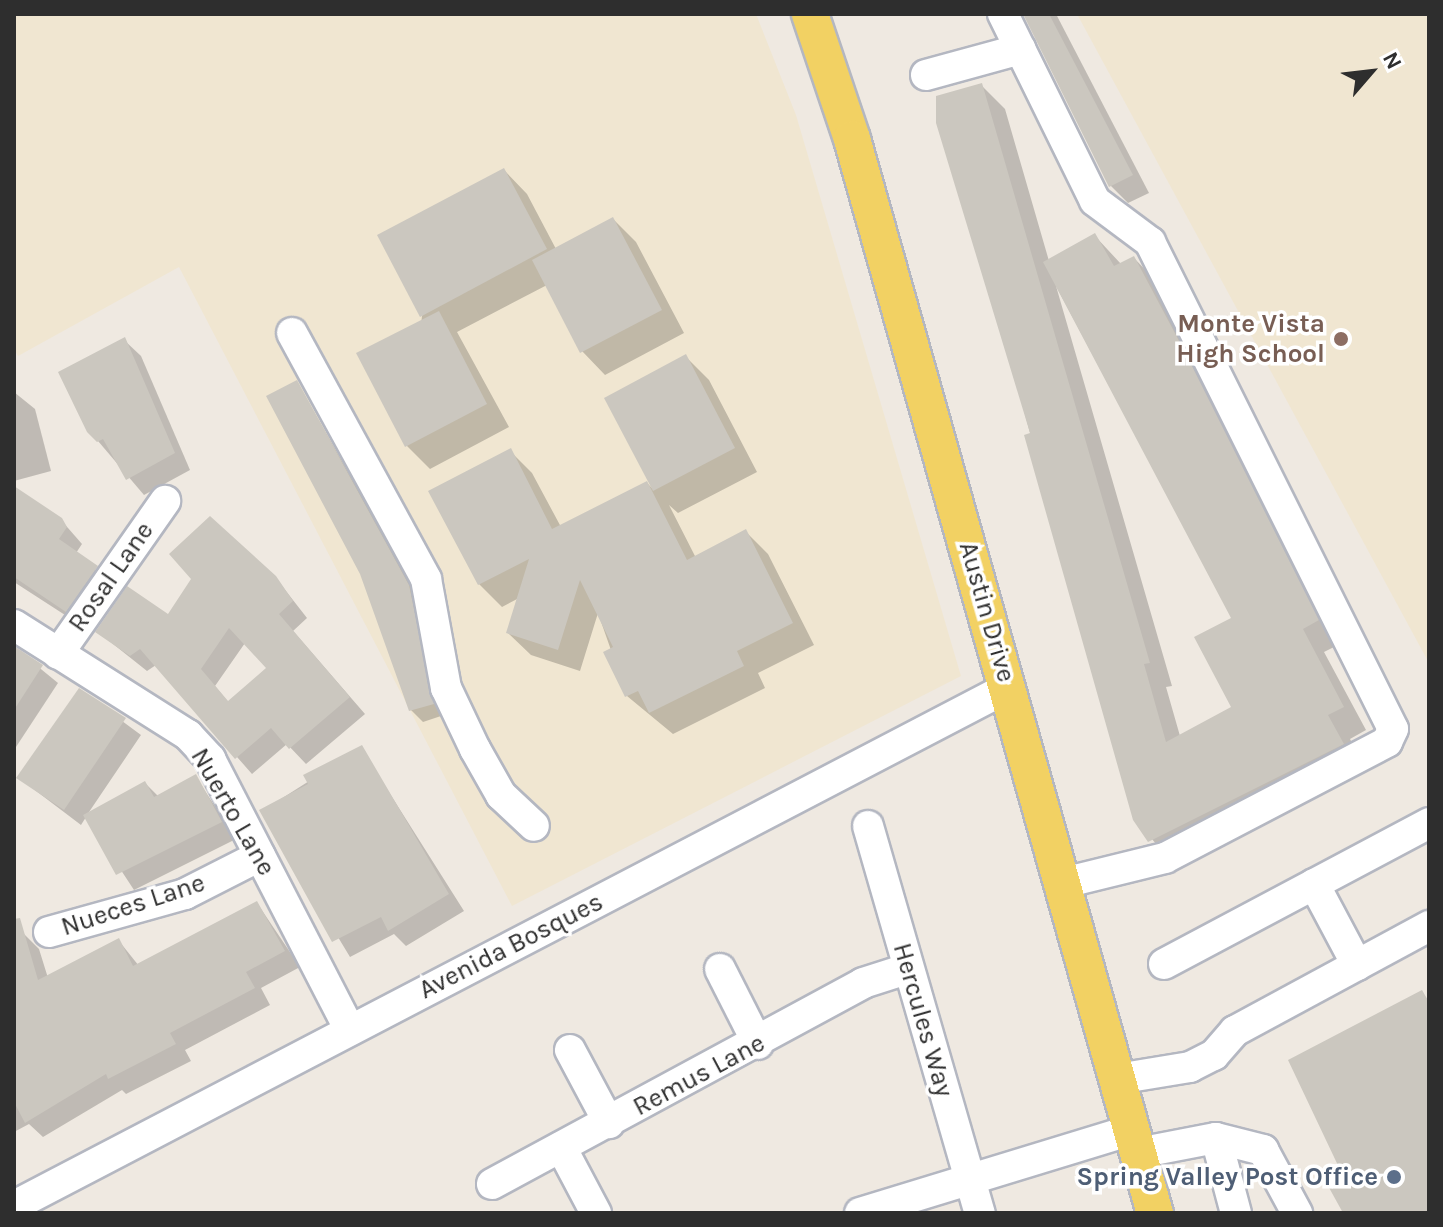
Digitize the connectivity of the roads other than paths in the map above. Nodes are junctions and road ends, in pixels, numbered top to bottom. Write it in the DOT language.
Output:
graph roads {
  1 [pos="810,14"];
  2 [pos="1003,14"];
  3 [pos="1021,49"];
  4 [pos="926,75"];
  5 [pos="292,333"];
  6 [pos="165,501"];
  7 [pos="14,625"];
  8 [pos="58,654"];
  9 [pos="1009,687"];
  10 [pos="1429,823"];
  11 [pos="534,826"];
  12 [pos="868,826"];
  13 [pos="260,856"];
  14 [pos="1063,883"];
  15 [pos="1314,884"];
  16 [pos="1429,926"];
  17 [pos="49,932"];
  18 [pos="1164,964"];
  19 [pos="1357,965"];
  20 [pos="720,969"];
  21 [pos="907,969"];
  22 [pos="350,1030"];
  23 [pos="758,1044"];
  24 [pos="570,1050"];
  25 [pos="1117,1079"];
  26 [pos="609,1123"];
  27 [pos="1216,1138"];
  28 [pos="1135,1142"];
  29 [pos="561,1147"];
  30 [pos="971,1182"];
  31 [pos="492,1184"];
  32 [pos="14,1206"];
  33 [pos="596,1213"];
  34 [pos="860,1213"];
  35 [pos="980,1213"];
  36 [pos="1155,1213"];
  37 [pos="1236,1213"];
  38 [pos="1297,1213"];
  1 -- 9 [label="main road, Austin Drive"];
  2 -- 3 [label="street"];
  3 -- 4 [label="street"];
  3 -- 14 [label="street"];
  5 -- 11 [label="street"];
  6 -- 8 [label="street, Rosal Lane"];
  7 -- 8 [label="street, Nuerto Lane"];
  8 -- 13 [label="street, Nuerto Lane"];
  9 -- 14 [label="main road, Austin Drive"];
  9 -- 22 [label="street, Avenida Bosques"];
  10 -- 15 [label="street"];
  12 -- 21 [label="street, Hercules Way"];
  13 -- 17 [label="street, Nueces Lane"];
  13 -- 22 [label="street, Nuerto Lane"];
  14 -- 25 [label="main road, Austin Drive"];
  15 -- 18 [label="street"];
  15 -- 19 [label="street"];
  16 -- 19 [label="street"];
  19 -- 25 [label="street"];
  20 -- 23 [label="street"];
  21 -- 23 [label="street, Remus Lane"];
  21 -- 30 [label="street, Hercules Way"];
  22 -- 32 [label="street, Avenida Bosques"];
  23 -- 26 [label="street, Remus Lane"];
  24 -- 26 [label="street"];
  25 -- 28 [label="main road, Austin Drive"];
  26 -- 29 [label="street, Remus Lane"];
  27 -- 28 [label="street"];
  27 -- 37 [label="street"];
  27 -- 38 [label="street"];
  28 -- 30 [label="street"];
  28 -- 36 [label="main road, Austin Drive"];
  29 -- 31 [label="street, Remus Lane"];
  29 -- 33 [label="street"];
  30 -- 34 [label="street"];
  30 -- 35 [label="street, Hercules Way"];
}
